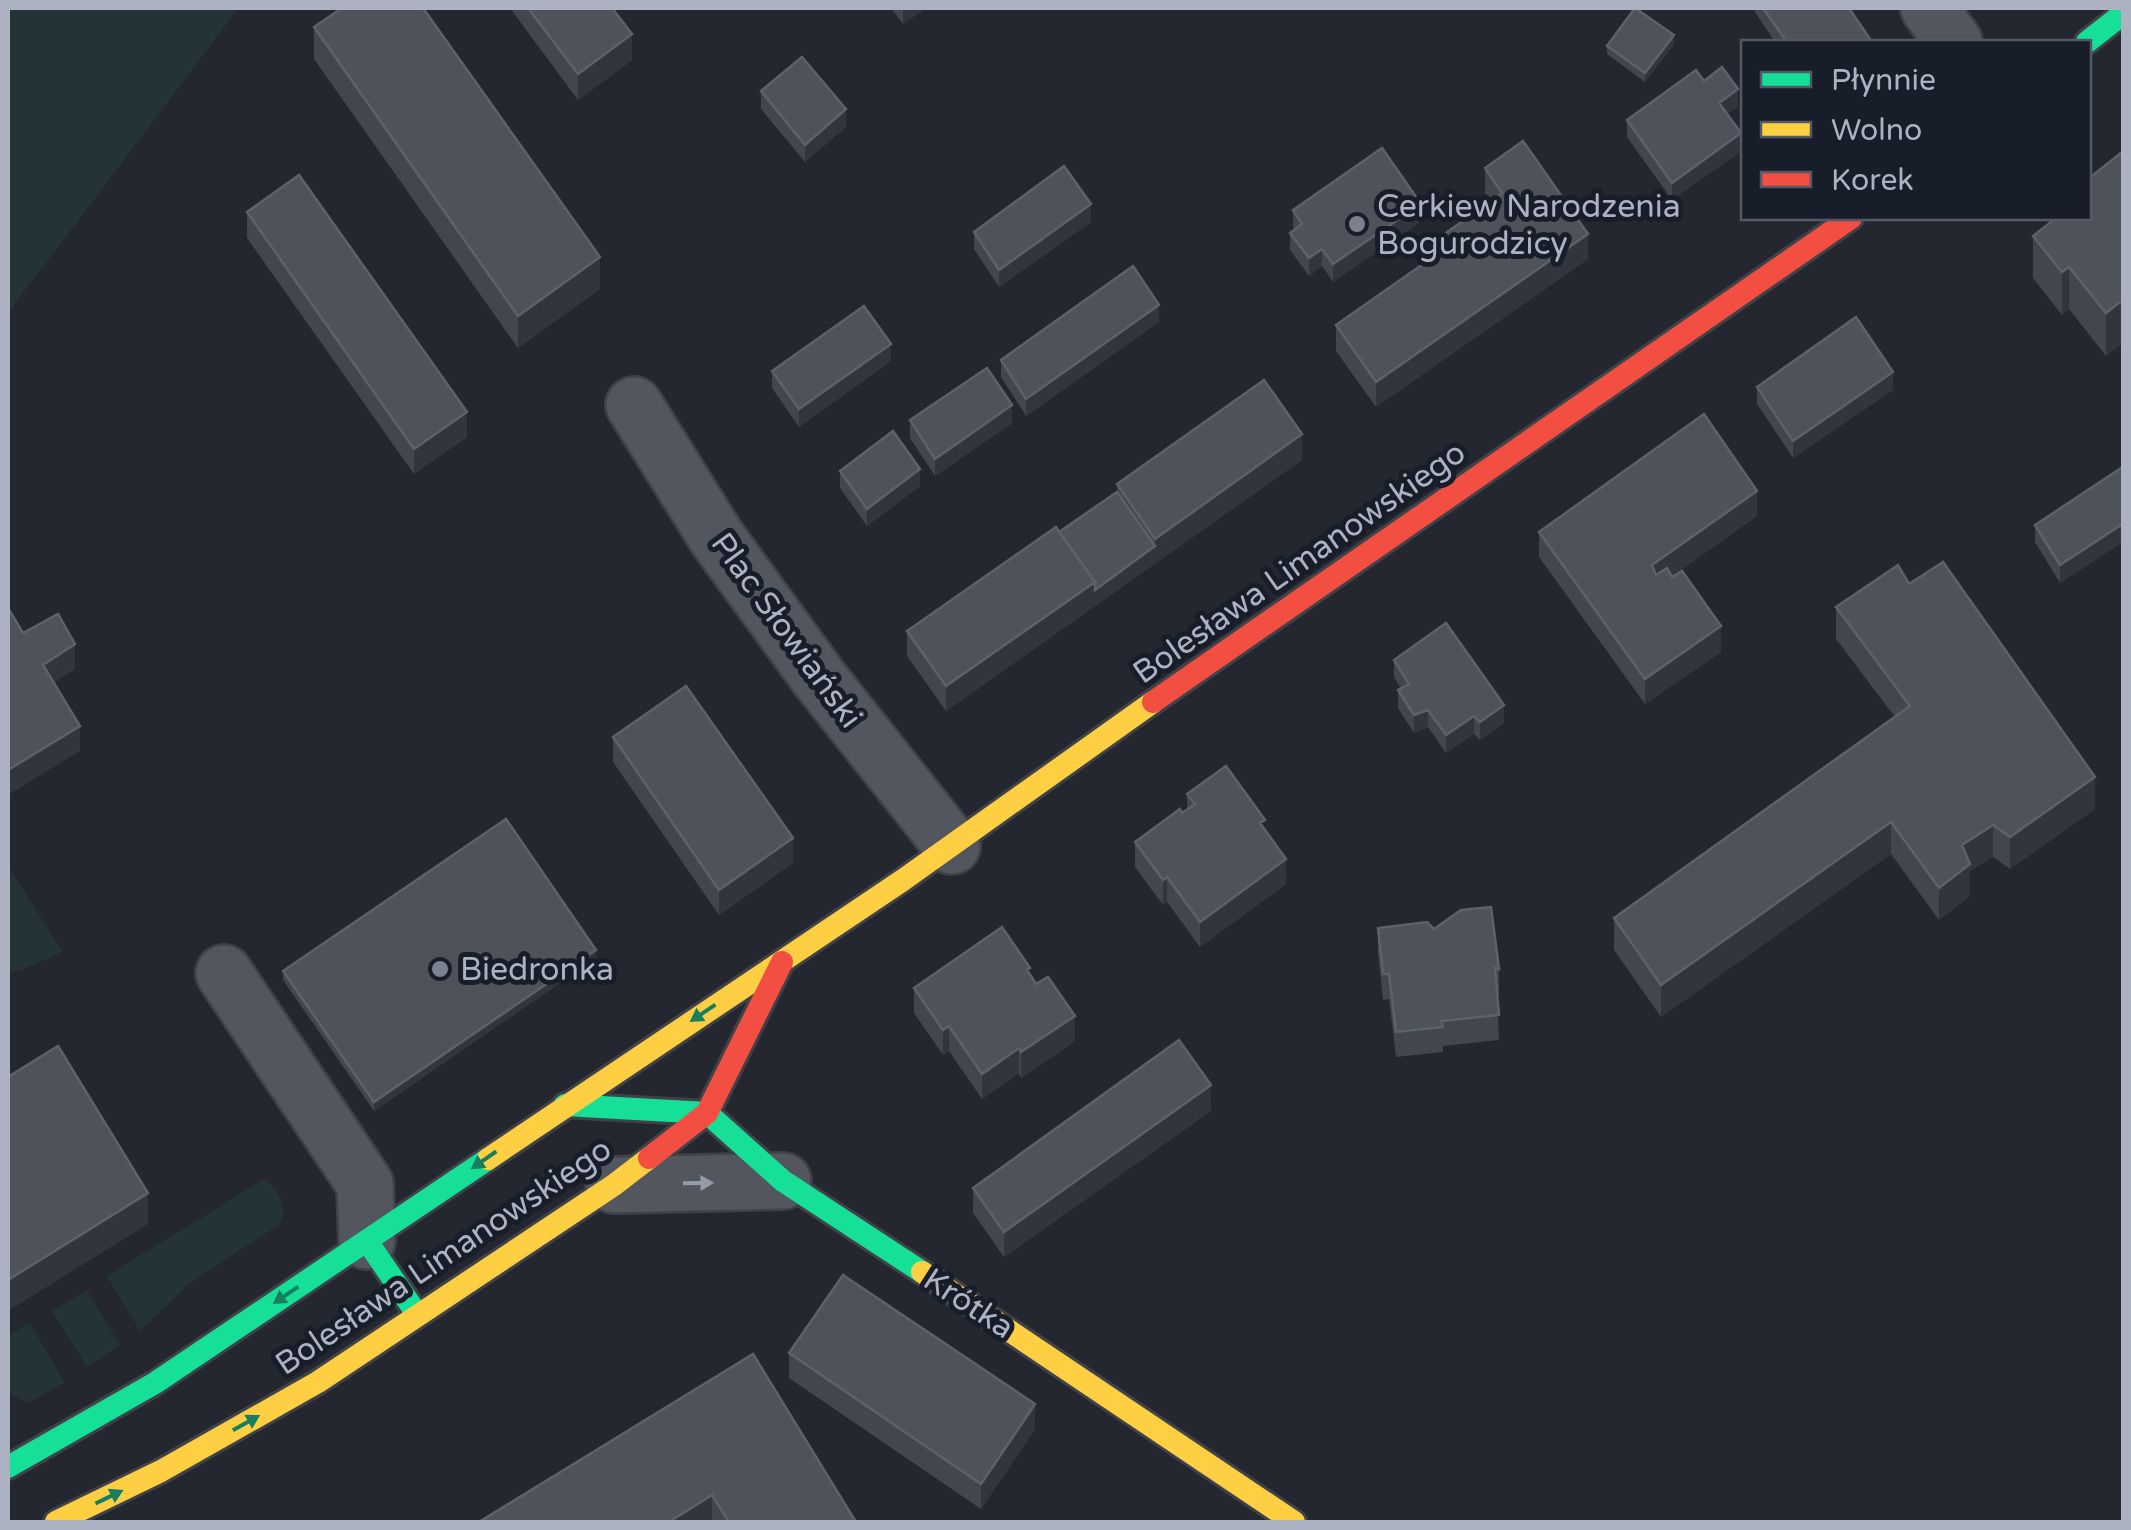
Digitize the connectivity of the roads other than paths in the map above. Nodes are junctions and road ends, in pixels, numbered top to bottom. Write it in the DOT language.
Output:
graph roads {
  1 [pos="1929,8"];
  2 [pos="2124,13"];
  3 [pos="1953,40"];
  4 [pos="2090,40"];
  5 [pos="1847,220"];
  6 [pos="634,405"];
  7 [pos="952,846"];
  8 [pos="784,959"];
  9 [pos="224,973"];
  10 [pos="565,1105"];
  11 [pos="707,1113"];
  12 [pos="783,1181"];
  13 [pos="614,1185"];
  14 [pos="368,1241"];
  15 [pos="417,1314"];
  16 [pos="8,1467"];
  17 [pos="56,1522"];
  18 [pos="1294,1522"];
  1 -- 3 [label="street"];
  2 -- 4 [label="street"];
  5 -- 7 [label="street, Bolesława Limanowskiego"];
  6 -- 7 [label="street, Plac Słowiański"];
  7 -- 8 [label="street, Bolesława Limanowskiego"];
  8 -- 10 [label="street, Bolesława Limanowskiego, one-way"];
  8 -- 11 [label="street, Bolesława Limanowskiego"];
  9 -- 14 [label="street"];
  10 -- 11 [label="street"];
  10 -- 14 [label="street, Bolesława Limanowskiego, one-way"];
  11 -- 12 [label="street, Krótka"];
  11 -- 13 [label="street, Bolesława Limanowskiego"];
  13 -- 12 [label="street, one-way"];
  12 -- 18 [label="street, Krótka"];
  13 -- 15 [label="street, Bolesława Limanowskiego"];
  14 -- 15 [label="street"];
  14 -- 16 [label="street, Bolesława Limanowskiego, one-way"];
  17 -- 15 [label="street, Bolesława Limanowskiego, one-way"];
}
